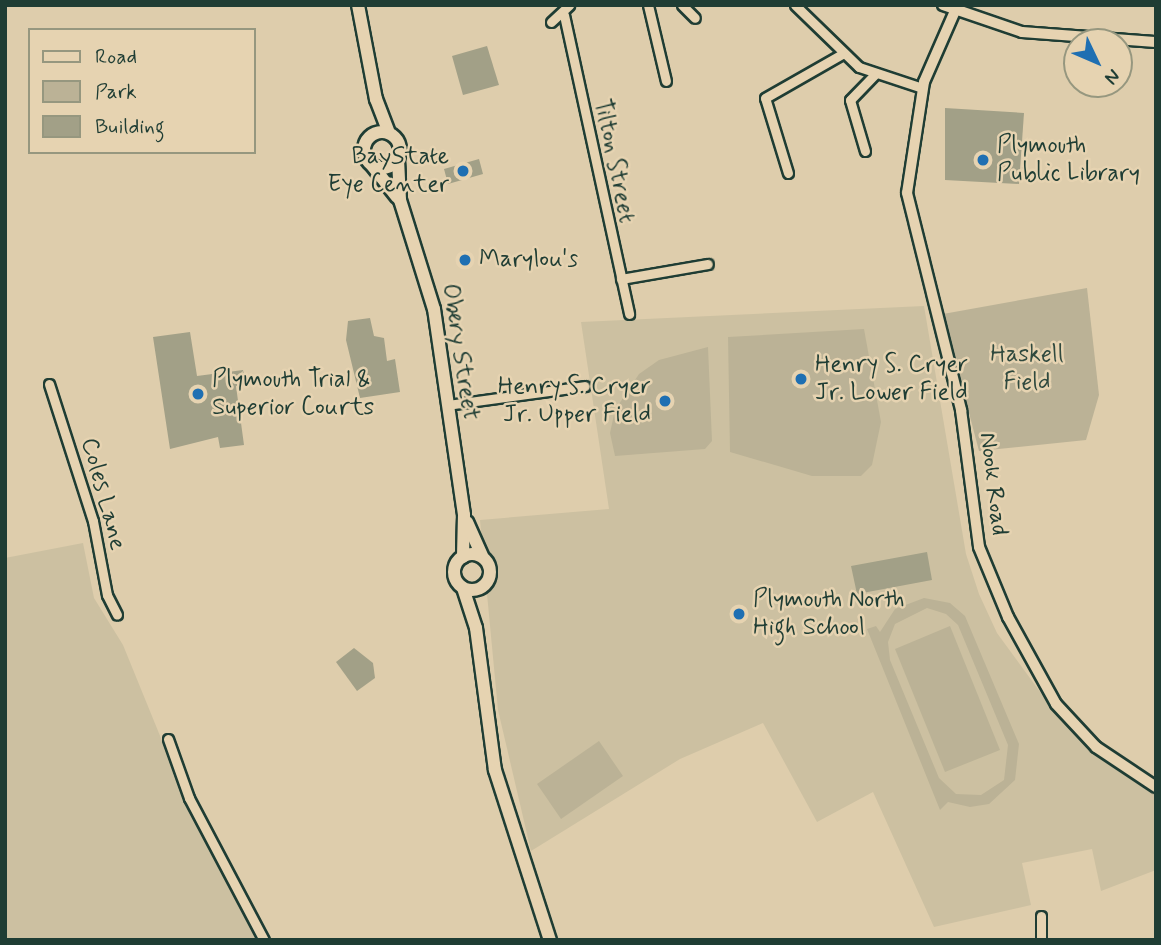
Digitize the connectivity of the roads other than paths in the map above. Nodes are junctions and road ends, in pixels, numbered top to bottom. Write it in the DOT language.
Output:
graph roads {
  1 [pos="358,5"];
  2 [pos="569,5"];
  3 [pos="648,5"];
  4 [pos="682,5"];
  5 [pos="795,5"];
  6 [pos="943,5"];
  7 [pos="956,8"];
  8 [pos="564,15"];
  9 [pos="695,18"];
  10 [pos="551,22"];
  11 [pos="1156,42"];
  12 [pos="842,54"];
  13 [pos="874,75"];
  14 [pos="666,81"];
  15 [pos="922,88"];
  16 [pos="376,99"];
  17 [pos="389,133"];
  18 [pos="373,135"];
  19 [pos="865,151"];
  20 [pos="398,159"];
  21 [pos="371,164"];
  22 [pos="788,173"];
  23 [pos="400,200"];
  24 [pos="708,264"];
  25 [pos="621,279"];
  26 [pos="629,314"];
  27 [pos="49,384"];
  28 [pos="585,386"];
  29 [pos="447,405"];
  30 [pos="464,515"];
  31 [pos="463,556"];
  32 [pos="482,556"];
  33 [pos="463,588"];
  34 [pos="481,588"];
  35 [pos="117,615"];
  36 [pos="476,628"];
  37 [pos="168,739"];
  38 [pos="1156,787"];
  39 [pos="1041,916"];
  40 [pos="264,940"];
  41 [pos="550,940"];
  42 [pos="1041,940"];
  1 -- 16 [label="main road, Obery Street"];
  2 -- 8 [label="street"];
  3 -- 14 [label="street"];
  4 -- 9 [label="street"];
  5 -- 12 [label="street"];
  6 -- 7 [label="street"];
  7 -- 11 [label="street"];
  7 -- 15 [label="street, Nook Road"];
  8 -- 10 [label="street"];
  8 -- 25 [label="street, Tilton Street"];
  12 -- 13 [label="street"];
  12 -- 22 [label="street"];
  13 -- 15 [label="street"];
  13 -- 19 [label="street"];
  15 -- 38 [label="street, Nook Road"];
  16 -- 17 [label="main road, Obery Street"];
  16 -- 18 [label="main road, Obery Street"];
  17 -- 18 [label="main road"];
  17 -- 20 [label="main road, Obery Street"];
  18 -- 21 [label="main road, Obery Street"];
  20 -- 21 [label="main road"];
  20 -- 23 [label="main road, Obery Street"];
  21 -- 23 [label="main road, Obery Street"];
  23 -- 29 [label="main road, Obery Street"];
  24 -- 25 [label="street"];
  25 -- 26 [label="street, Tilton Street"];
  27 -- 35 [label="street, Coles Lane"];
  28 -- 29 [label="street"];
  29 -- 30 [label="main road, Obery Street"];
  30 -- 31 [label="main road, Obery Street"];
  30 -- 32 [label="main road, Obery Street"];
  31 -- 32 [label="main road"];
  31 -- 33 [label="main road, Obery Street"];
  32 -- 34 [label="main road, Obery Street"];
  33 -- 34 [label="main road"];
  33 -- 36 [label="main road, Obery Street"];
  34 -- 36 [label="main road, Obery Street"];
  36 -- 41 [label="main road, Obery Street"];
  37 -- 40 [label="street"];
  39 -- 42 [label="street"];
}
